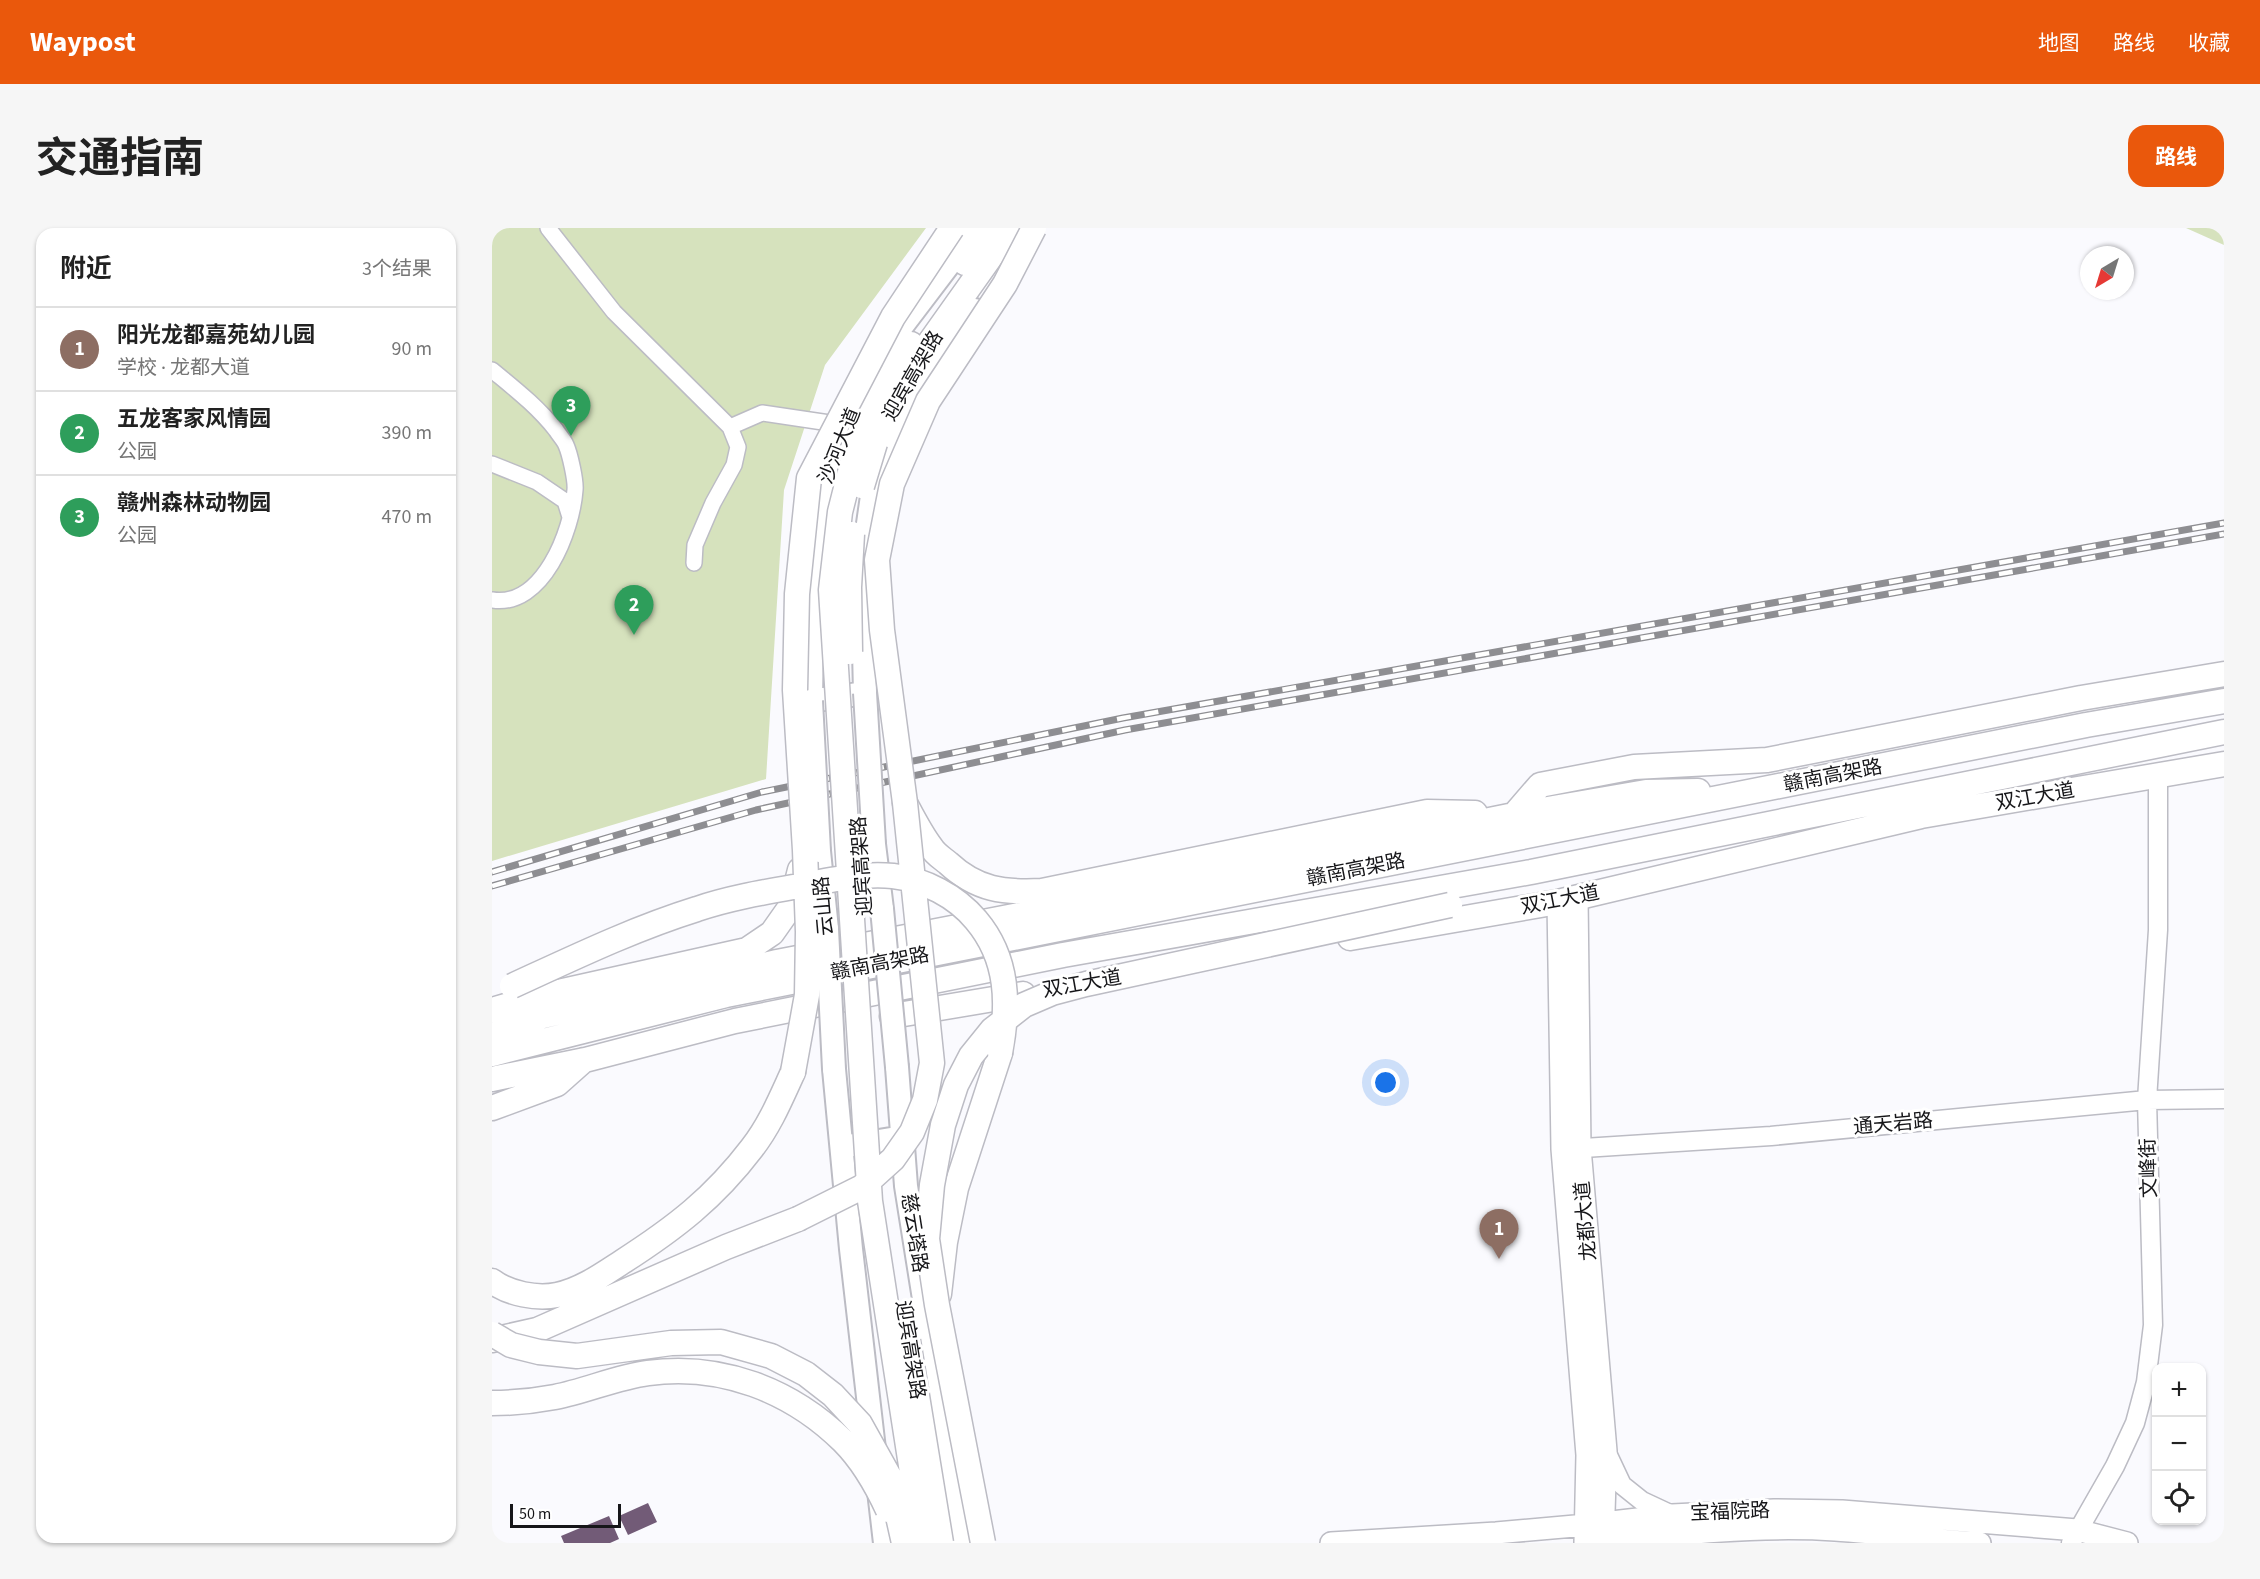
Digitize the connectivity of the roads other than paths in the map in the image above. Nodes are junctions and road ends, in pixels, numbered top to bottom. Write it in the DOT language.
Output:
graph roads {
  1 [pos="548,228"];
  2 [pos="952,228"];
  3 [pos="977,228"];
  4 [pos="990,228"];
  5 [pos="1011,228"];
  6 [pos="1033,228"];
  7 [pos="492,370"];
  8 [pos="844,425"];
  9 [pos="730,427"];
  10 [pos="492,464"];
  11 [pos="570,517"];
  12 [pos="694,563"];
  13 [pos="492,600"];
  14 [pos="2224,674"];
  15 [pos="865,693"];
  16 [pos="2224,700"];
  17 [pos="811,701"];
  18 [pos="2224,732"];
  19 [pos="2224,764"];
  20 [pos="2158,776"];
  21 [pos="1760,790"];
  22 [pos="904,803"];
  23 [pos="1514,815"];
  24 [pos="812,850"];
  25 [pos="1531,872"];
  26 [pos="1568,900"];
  27 [pos="492,994"];
  28 [pos="492,1010"];
  29 [pos="892,1016"];
  30 [pos="492,1036"];
  31 [pos="492,1054"];
  32 [pos="585,1060"];
  33 [pos="492,1079"];
  34 [pos="2224,1099"];
  35 [pos="2147,1100"];
  36 [pos="492,1108"];
  37 [pos="903,1137"];
  38 [pos="841,1147"];
  39 [pos="1571,1149"];
  40 [pos="492,1281"];
  41 [pos="937,1305"];
  42 [pos="492,1335"];
  43 [pos="492,1340"];
  44 [pos="492,1403"];
  45 [pos="1605,1451"];
  46 [pos="1672,1515"];
  47 [pos="1597,1537"];
  48 [pos="2074,1537"];
  49 [pos="904,1543"];
  50 [pos="941,1543"];
  51 [pos="959,1543"];
  52 [pos="983,1543"];
  53 [pos="1332,1543"];
  54 [pos="1980,1543"];
  55 [pos="2127,1543"];
  1 -- 9 [label="street"];
  2 -- 24 [label="highway, bridge"];
  3 -- 8 [label="main road, 沙河大道"];
  4 -- 49 [label="highway, 迎宾高架路, bridge"];
  5 -- 50 [label="highway, 迎宾高架路, bridge"];
  6 -- 15 [label="main road"];
  6 -- 22 [label="highway, bridge"];
  7 -- 11 [label="street"];
  8 -- 9 [label="street"];
  8 -- 17 [label="main road, 沙河大道"];
  9 -- 12 [label="street"];
  10 -- 11 [label="street"];
  11 -- 13 [label="street"];
  14 -- 23 [label="highway"];
  15 -- 17 [label="main road"];
  15 -- 29 [label="main road, bridge"];
  16 -- 21 [label="highway, 赣南高架路"];
  17 -- 24 [label="main road, 云山路, bridge"];
  18 -- 25 [label="highway, 赣南高架路"];
  19 -- 20 [label="highway, 双江大道"];
  20 -- 26 [label="highway, 双江大道"];
  20 -- 35 [label="street, 文峰街"];
  21 -- 23 [label="highway"];
  21 -- 31 [label="highway, 赣南高架路"];
  22 -- 23 [label="highway"];
  22 -- 43 [label="highway, bridge"];
  23 -- 30 [label="highway"];
  24 -- 28 [label="highway, bridge"];
  24 -- 38 [label="main road, 云山路, bridge"];
  24 -- 40 [label="highway, bridge"];
  25 -- 32 [label="highway, 赣南高架路"];
  25 -- 41 [label="highway, bridge"];
  26 -- 29 [label="highway, 双江大道"];
  26 -- 39 [label="main road, 龙都大道"];
  27 -- 41 [label="highway, bridge"];
  29 -- 37 [label="main road, bridge"];
  32 -- 33 [label="highway, 赣南高架路"];
  32 -- 36 [label="highway"];
  34 -- 35 [label="street, 通天岩路"];
  35 -- 39 [label="street, 通天岩路"];
  35 -- 48 [label="street, 文峰街"];
  37 -- 38 [label="main road"];
  37 -- 51 [label="main road, 慈云塔路"];
  38 -- 49 [label="main road"];
  39 -- 45 [label="main road, 龙都大道"];
  39 -- 47 [label="main road, 龙都大道"];
  41 -- 52 [label="highway, bridge"];
  42 -- 49 [label="highway, bridge"];
  44 -- 49 [label="highway, bridge"];
  45 -- 46 [label="street"];
  45 -- 47 [label="main road, 龙都大道"];
  46 -- 47 [label="main road, 宝福院路"];
  46 -- 48 [label="main road, 宝福院路"];
  47 -- 53 [label="main road, 宝福院路"];
  47 -- 54 [label="main road, 宝福院路"];
  48 -- 55 [label="main road, 宝福院路"];
}
